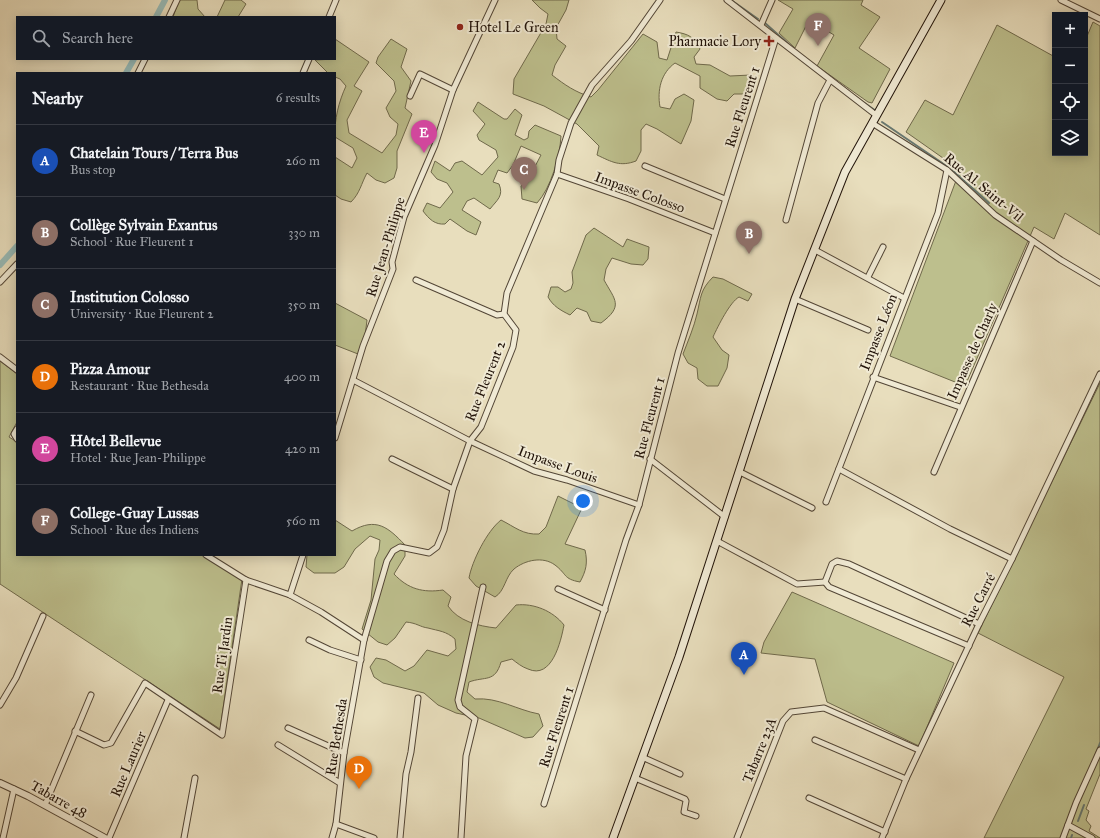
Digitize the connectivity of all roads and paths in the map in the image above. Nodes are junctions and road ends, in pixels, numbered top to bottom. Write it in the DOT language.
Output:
graph roads {
  1 [pos="177,0"];
  2 [pos="336,0"];
  3 [pos="495,0"];
  4 [pos="660,0"];
  5 [pos="727,0"];
  6 [pos="772,0"];
  7 [pos="941,0"];
  8 [pos="1061,0"];
  9 [pos="169,16"];
  10 [pos="329,16"];
  11 [pos="1100,19"];
  12 [pos="761,25"];
  13 [pos="776,38"];
  14 [pos="144,60"];
  15 [pos="309,60"];
  16 [pos="138,72"];
  17 [pos="303,72"];
  18 [pos="830,80"];
  19 [pos="453,90"];
  20 [pos="410,96"];
  21 [pos="876,115"];
  22 [pos="872,123"];
  23 [pos="645,166"];
  24 [pos="947,170"];
  25 [pos="557,174"];
  26 [pos="725,199"];
  27 [pos="786,220"];
  28 [pos="715,233"];
  29 [pos="1033,241"];
  30 [pos="883,247"];
  31 [pos="815,250"];
  32 [pos="16,265"];
  33 [pos="868,277"];
  34 [pos="416,280"];
  35 [pos="0,282"];
  36 [pos="1100,283"];
  37 [pos="904,298"];
  38 [pos="795,299"];
  39 [pos="504,314"];
  40 [pos="868,330"];
  41 [pos="0,358"];
  42 [pos="16,369"];
  43 [pos="1100,374"];
  44 [pos="873,377"];
  45 [pos="353,380"];
  46 [pos="960,407"];
  47 [pos="336,435"];
  48 [pos="470,441"];
  49 [pos="392,459"];
  50 [pos="650,459"];
  51 [pos="839,469"];
  52 [pos="740,472"];
  53 [pos="934,472"];
  54 [pos="452,488"];
  55 [pos="826,502"];
  56 [pos="640,506"];
  57 [pos="812,508"];
  58 [pos="725,518"];
  59 [pos="717,541"];
  60 [pos="208,556"];
  61 [pos="303,556"];
  62 [pos="1012,559"];
  63 [pos="246,580"];
  64 [pos="825,582"];
  65 [pos="483,587"];
  66 [pos="558,588"];
  67 [pos="290,595"];
  68 [pos="605,610"];
  69 [pos="43,616"];
  70 [pos="979,624"];
  71 [pos="308,640"];
  72 [pos="364,640"];
  73 [pos="969,646"];
  74 [pos="360,660"];
  75 [pos="91,695"];
  76 [pos="418,698"];
  77 [pos="168,700"];
  78 [pos="0,705"];
  79 [pos="288,728"];
  80 [pos="75,731"];
  81 [pos="815,740"];
  82 [pos="278,745"];
  83 [pos="919,750"];
  84 [pos="1100,750"];
  85 [pos="344,753"];
  86 [pos="642,757"];
  87 [pos="680,774"];
  88 [pos="195,778"];
  89 [pos="635,778"];
  90 [pos="906,779"];
  91 [pos="0,783"];
  92 [pos="340,784"];
  93 [pos="14,789"];
  94 [pos="809,798"];
  95 [pos="544,804"];
  96 [pos="45,805"];
  97 [pos="696,816"];
  98 [pos="336,824"];
  99 [pos="1068,825"];
  100 [pos="885,832"];
  101 [pos="3,838"];
  102 [pos="105,838"];
  103 [pos="109,838"];
  104 [pos="184,838"];
  105 [pos="332,838"];
  106 [pos="374,838"];
  107 [pos="400,838"];
  108 [pos="461,838"];
  109 [pos="613,838"];
  110 [pos="737,838"];
  111 [pos="882,838"];
  112 [pos="1063,838"];
  113 [pos="1092,838"];
  1 -- 9 [label="street"];
  2 -- 10 [label="street"];
  3 -- 19 [label="street, Rue Jean-Philippe"];
  4 -- 25 [label="street"];
  5 -- 12 [label="street"];
  6 -- 12 [label="street"];
  7 -- 21 [label="main road"];
  8 -- 11 [label="street"];
  12 -- 13 [label="street"];
  13 -- 18 [label="street"];
  13 -- 26 [label="street, Rue Fleurent 1"];
  14 -- 16 [label="street"];
  15 -- 17 [label="street"];
  18 -- 21 [label="street"];
  18 -- 27 [label="street"];
  19 -- 20 [label="street"];
  19 -- 45 [label="street, Rue Jean-Philippe"];
  21 -- 22 [label="main road"];
  22 -- 24 [label="street, Rue Al. Saint-Vil"];
  22 -- 31 [label="main road"];
  23 -- 26 [label="street"];
  24 -- 29 [label="street, Rue Al. Saint-Vil"];
  24 -- 37 [label="street, Impasse Léon"];
  25 -- 28 [label="street, Impasse Colosso"];
  25 -- 39 [label="street"];
  26 -- 28 [label="street, Rue Fleurent 1"];
  28 -- 50 [label="street, Rue Fleurent 1"];
  29 -- 36 [label="street, Rue Al. Saint-Vil"];
  29 -- 46 [label="street, Impasse de Charly"];
  30 -- 33 [label="street"];
  31 -- 33 [label="street"];
  31 -- 38 [label="main road"];
  32 -- 35 [label="street"];
  33 -- 37 [label="street"];
  34 -- 39 [label="street"];
  37 -- 44 [label="street, Impasse Léon"];
  38 -- 40 [label="street"];
  38 -- 52 [label="main road"];
  39 -- 48 [label="street, Rue Fleurent 2"];
  41 -- 42 [label="street"];
  43 -- 62 [label="street, Rue Carré"];
  44 -- 46 [label="street"];
  44 -- 51 [label="street, Impasse Léon"];
  45 -- 47 [label="street, Rue Jean-Philippe"];
  45 -- 48 [label="street, Impasse Louis"];
  46 -- 53 [label="street, Impasse de Charly"];
  48 -- 54 [label="street, Rue Fleurent 2"];
  48 -- 56 [label="street, Impasse Louis"];
  49 -- 54 [label="street"];
  50 -- 56 [label="street, Rue Fleurent 1"];
  50 -- 58 [label="street"];
  51 -- 55 [label="street, Impasse Léon"];
  51 -- 62 [label="street"];
  52 -- 57 [label="street"];
  52 -- 58 [label="main road"];
  54 -- 72 [label="street, Rue Fleurent 2"];
  56 -- 68 [label="street, Rue Fleurent 1"];
  58 -- 59 [label="main road"];
  59 -- 64 [label="street"];
  59 -- 86 [label="main road"];
  60 -- 63 [label="street"];
  61 -- 67 [label="street"];
  62 -- 70 [label="street, Rue Carré"];
  63 -- 67 [label="street"];
  63 -- 77 [label="street, Rue Ti Jardin"];
  64 -- 70 [label="street"];
  64 -- 73 [label="street"];
  65 -- 108 [label="street"];
  66 -- 68 [label="street"];
  67 -- 72 [label="street"];
  68 -- 95 [label="street, Rue Fleurent 1"];
  69 -- 78 [label="street"];
  70 -- 73 [label="street, Rue Carré"];
  71 -- 74 [label="street"];
  72 -- 74 [label="street, Rue Bethesda"];
  73 -- 83 [label="street, Rue Carré"];
  74 -- 85 [label="street, Rue Bethesda"];
  75 -- 80 [label="street"];
  76 -- 107 [label="street"];
  77 -- 80 [label="street"];
  77 -- 103 [label="street, Rue Laurier"];
  79 -- 85 [label="street"];
  80 -- 96 [label="street"];
  81 -- 90 [label="street"];
  82 -- 92 [label="street"];
  83 -- 90 [label="street, Rue Carré"];
  83 -- 110 [label="street, Tabarre 23A"];
  84 -- 99 [label="street"];
  85 -- 92 [label="street, Rue Bethesda"];
  86 -- 87 [label="street"];
  86 -- 89 [label="main road"];
  88 -- 104 [label="street"];
  89 -- 97 [label="street"];
  89 -- 109 [label="main road"];
  90 -- 100 [label="street, Rue Carré"];
  91 -- 93 [label="street, Tabarre 48"];
  92 -- 98 [label="street, Rue Bethesda"];
  93 -- 96 [label="street, Tabarre 48"];
  93 -- 101 [label="street"];
  94 -- 100 [label="street"];
  96 -- 102 [label="street, Tabarre 48"];
  98 -- 105 [label="street, Rue Bethesda"];
  98 -- 106 [label="street"];
  99 -- 112 [label="street"];
  99 -- 113 [label="street"];
  100 -- 111 [label="street, Rue Carré"];
}
